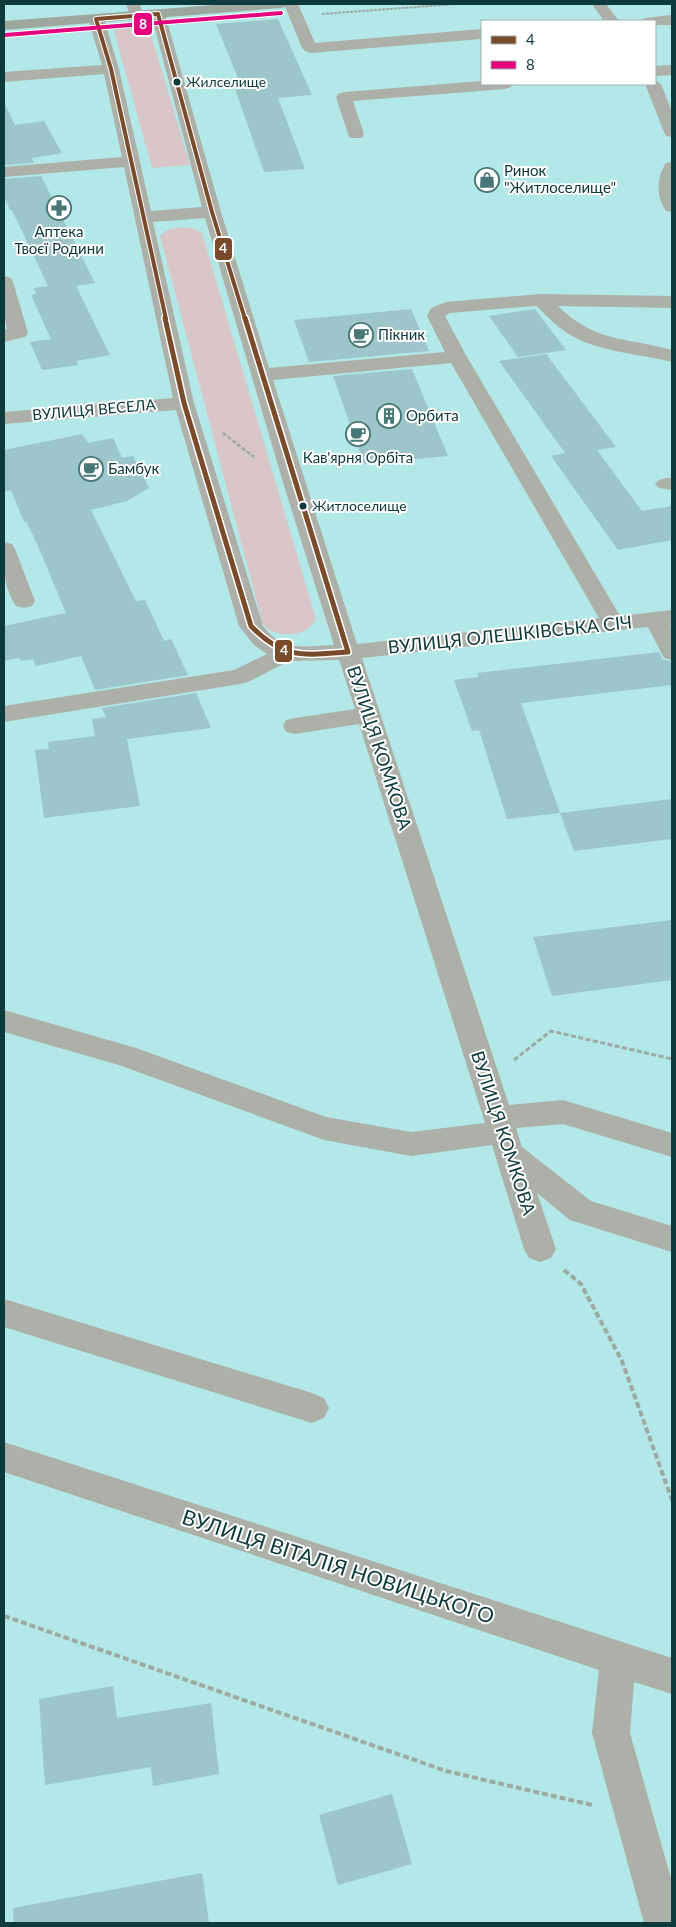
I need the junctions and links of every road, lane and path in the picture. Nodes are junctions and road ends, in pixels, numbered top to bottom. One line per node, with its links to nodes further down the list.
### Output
1 (280, 4): 5 (main road)
2 (291, 4): 11 (street)
3 (599, 4): 7 (street)
4 (135, 10): 5 (main road); 6 (main road)
5 (158, 14): 24 (street, ВУЛИЦЯ КОМКОВА)
6 (96, 19): 10 (main road); 12 (street)
7 (610, 20)
8 (672, 20): 9 (street)
9 (656, 21)
10 (4, 26)
11 (481, 34)
12 (111, 69): 15 (street); 20 (street)
13 (672, 70): 14 (street)
14 (656, 71)
15 (4, 77)
16 (493, 85): 19 (street)
17 (653, 85): 18 (street)
18 (672, 132)
19 (356, 134)
20 (131, 161): 22 (street); 25 (street)
21 (672, 167): 23 (street)
22 (4, 172)
23 (672, 206)
24 (212, 212): 25 (street); 32 (street, ВУЛИЦЯ КОМКОВА)
25 (143, 217): 33 (street)
26 (4, 282): 29 (street)
27 (542, 300): 28 (street); 30 (street); 31 (street)
28 (672, 302)
29 (4, 336)
30 (672, 356)
31 (457, 357): 32 (street); 39 (street)
32 (262, 375): 35 (street, ВУЛИЦЯ КОМКОВА)
33 (184, 403): 34 (street, ВУЛИЦЯ ВЕСЕЛА); 35 (path); 42 (street)
34 (4, 418)
35 (296, 489): 40 (street, ВУЛИЦЯ КОМКОВА)
36 (4, 549): 37 (street)
37 (24, 602)
38 (664, 618): 39 (street, ВУЛИЦЯ ОЛЕШКІВСЬКА СІЧ); 41 (street)
39 (614, 624): 40 (street, ВУЛИЦЯ ОЛЕШКІВСЬКА СІЧ)
40 (348, 652): 42 (street, ВУЛИЦЯ ОЛЕШКІВСЬКА СІЧ); 44 (street, ВУЛИЦЯ КОМКОВА)
41 (672, 653)
42 (285, 654): 43 (street)
43 (4, 714)
44 (368, 715): 45 (street); 48 (street, ВУЛИЦЯ КОМКОВА)
45 (296, 726)
46 (4, 1021): 49 (street)
47 (672, 1059): 48 (path)
48 (486, 1081): 49 (street, ВУЛИЦЯ КОМКОВА)
49 (503, 1134): 50 (street); 51 (street); 52 (street, ВУЛИЦЯ КОМКОВА)
50 (672, 1145)
51 (672, 1239)
52 (540, 1249): 56 (path)
53 (4, 1314): 54 (street)
54 (312, 1408)
55 (4, 1458): 58 (street, ВУЛИЦЯ ВІТАЛІЯ НОВИЦЬКОГО)
56 (672, 1500)
57 (4, 1616): 60 (path)
58 (618, 1658): 59 (street, ВУЛИЦЯ ВІТАЛІЯ НОВИЦЬКОГО); 60 (street)
59 (672, 1676)
60 (634, 1815): 61 (street)
61 (664, 1923)

